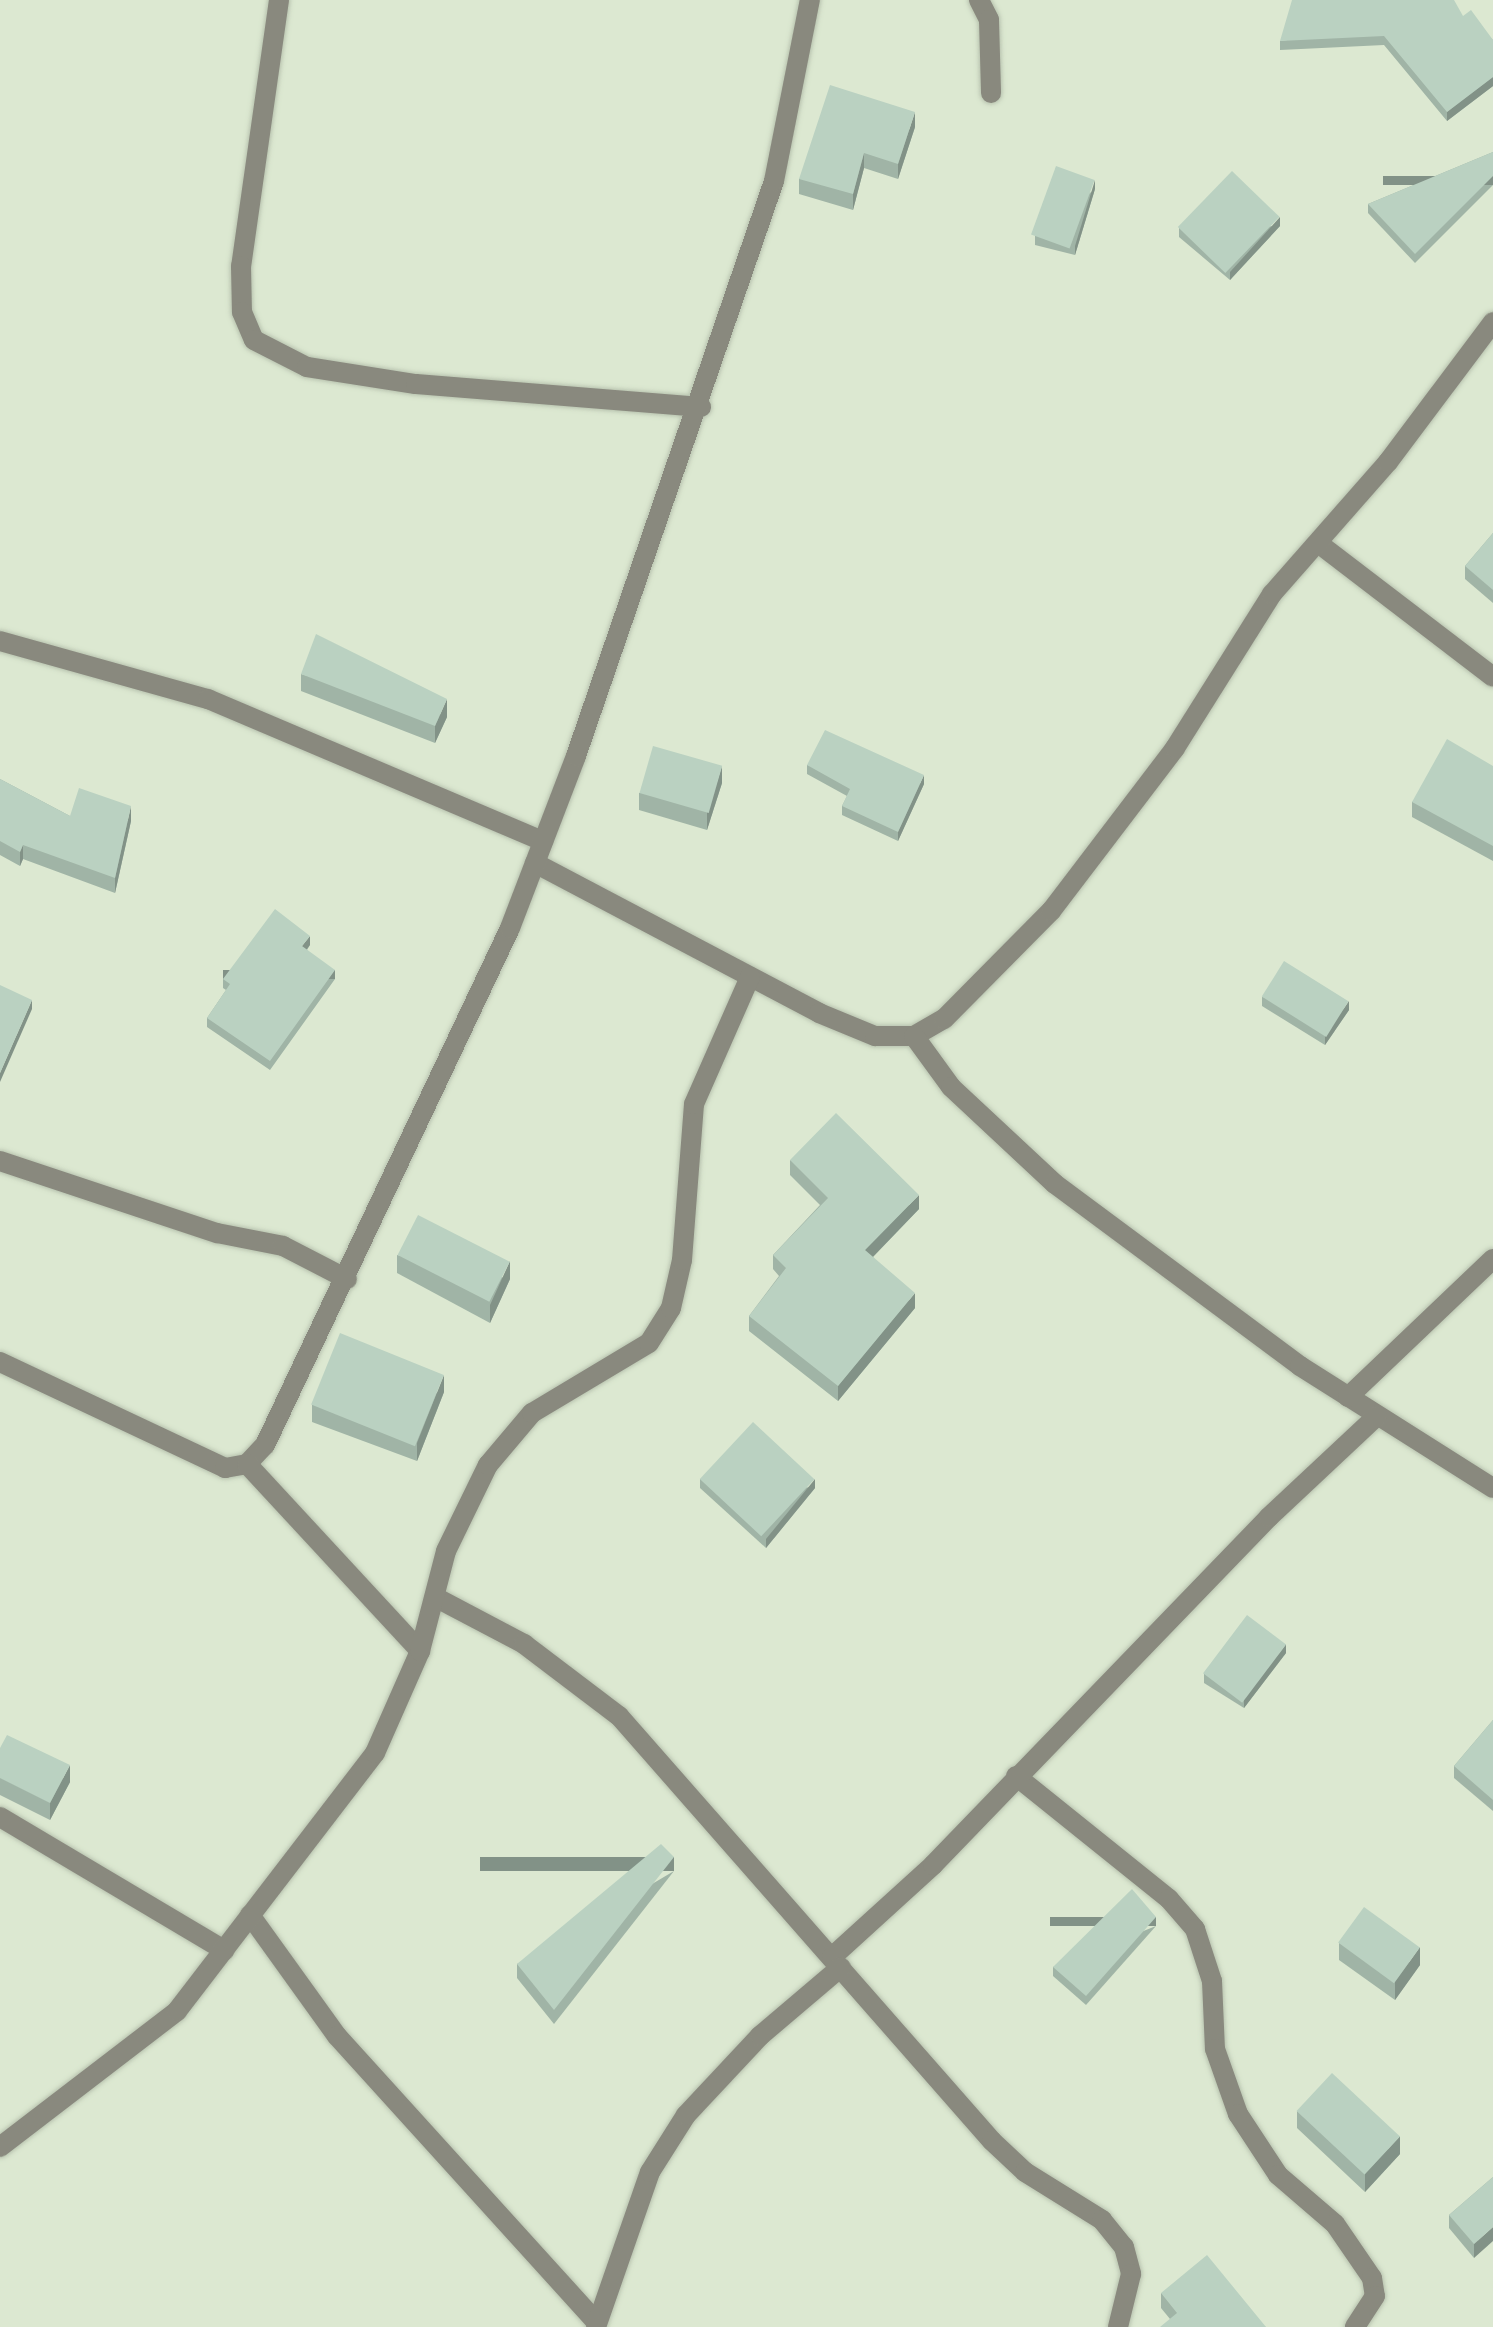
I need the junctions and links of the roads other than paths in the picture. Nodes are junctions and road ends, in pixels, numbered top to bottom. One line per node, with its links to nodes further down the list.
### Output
1 (279, 0): 6 (street)
2 (810, 0): 6 (street)
3 (979, 0): 4 (street)
4 (991, 93)
5 (1493, 322): 7 (street)
6 (701, 407): 10 (street)
7 (1318, 543): 9 (street); 13 (street)
8 (0, 641): 10 (street)
9 (1493, 677)
10 (543, 841): 11 (street)
11 (535, 863): 12 (street); 16 (street)
12 (750, 977): 13 (street); 22 (street)
13 (914, 1036): 18 (street)
14 (0, 1161): 16 (street)
15 (1493, 1259): 18 (street)
16 (347, 1279): 20 (street)
17 (0, 1362): 20 (street)
18 (1348, 1397): 19 (street)
19 (1377, 1416): 21 (street); 24 (street)
20 (247, 1464): 23 (street)
21 (1493, 1488)
22 (435, 1597): 23 (street); 28 (street)
23 (420, 1651): 26 (street)
24 (1016, 1776): 28 (street); 32 (street)
25 (0, 1817): 27 (street)
26 (250, 1915): 27 (street); 30 (street)
27 (224, 1950): 29 (street)
28 (836, 1962): 30 (street); 31 (street)
29 (0, 2147)
30 (596, 2325)
31 (1118, 2327)
32 (1355, 2327)

